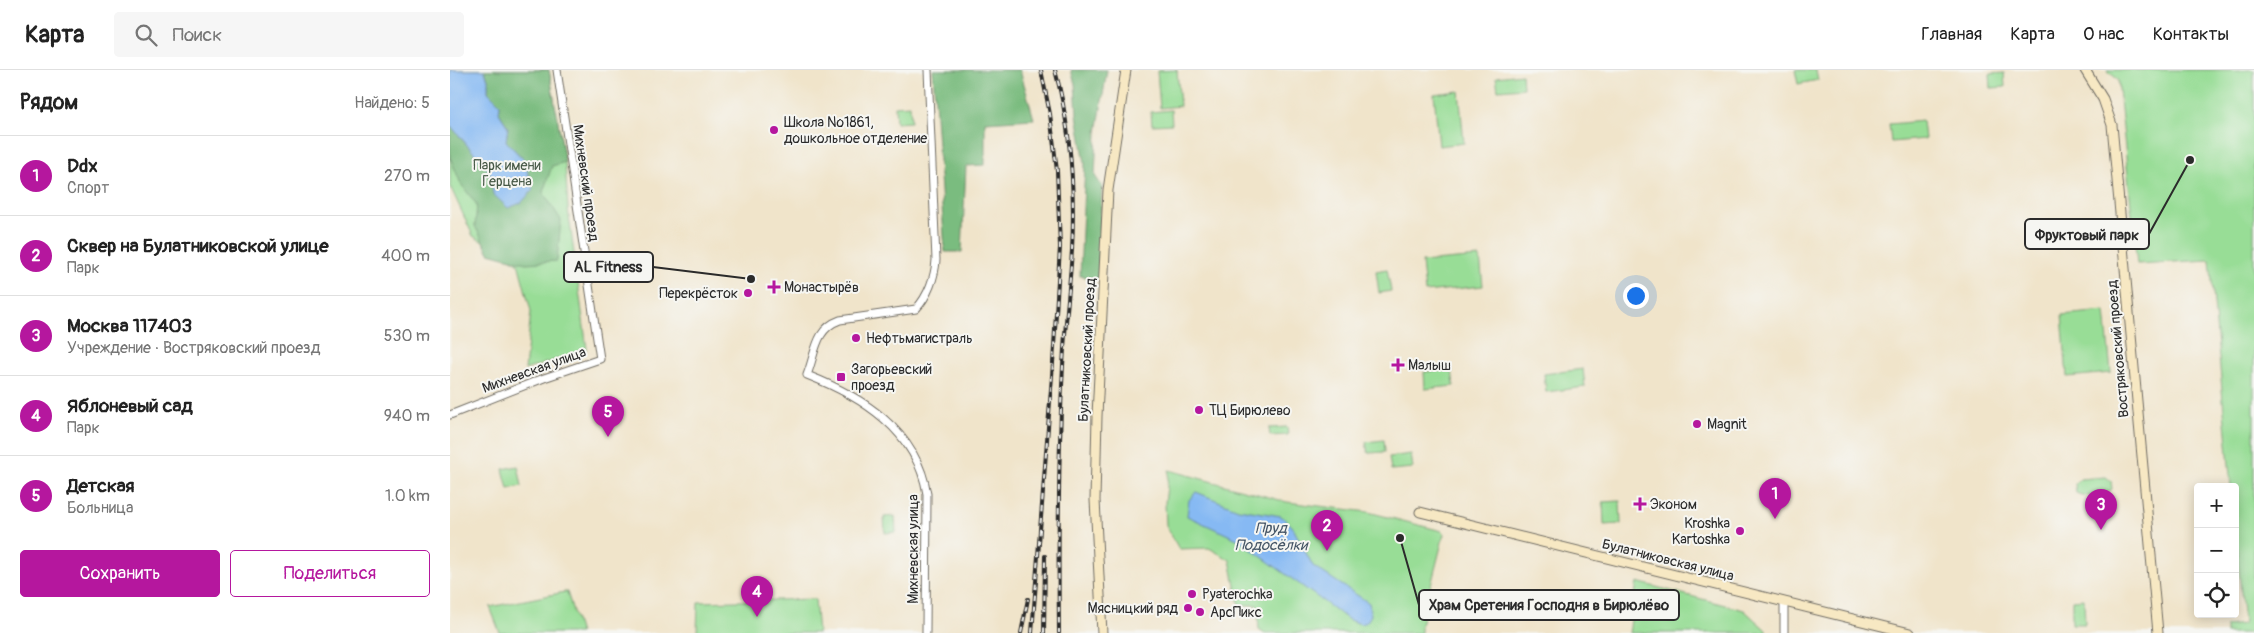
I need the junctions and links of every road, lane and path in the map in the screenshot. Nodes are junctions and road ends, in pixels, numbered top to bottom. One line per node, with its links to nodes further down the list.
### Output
1 (557, 70): 5 (street, Михневский проезд)
2 (928, 70): 9 (street, Михневская улица)
3 (1126, 70): 10 (street, Булатниковский проезд)
4 (2085, 70): 13 (street, Востряковский проезд)
5 (600, 359): 6 (street, Михневская улица)
6 (450, 416)
7 (1420, 512): 8 (street, Булатниковская улица)
8 (1784, 602): 11 (street); 12 (street, Булатниковская улица)
9 (926, 633)
10 (1102, 633)
11 (1784, 633)
12 (1910, 633)
13 (2158, 633)

